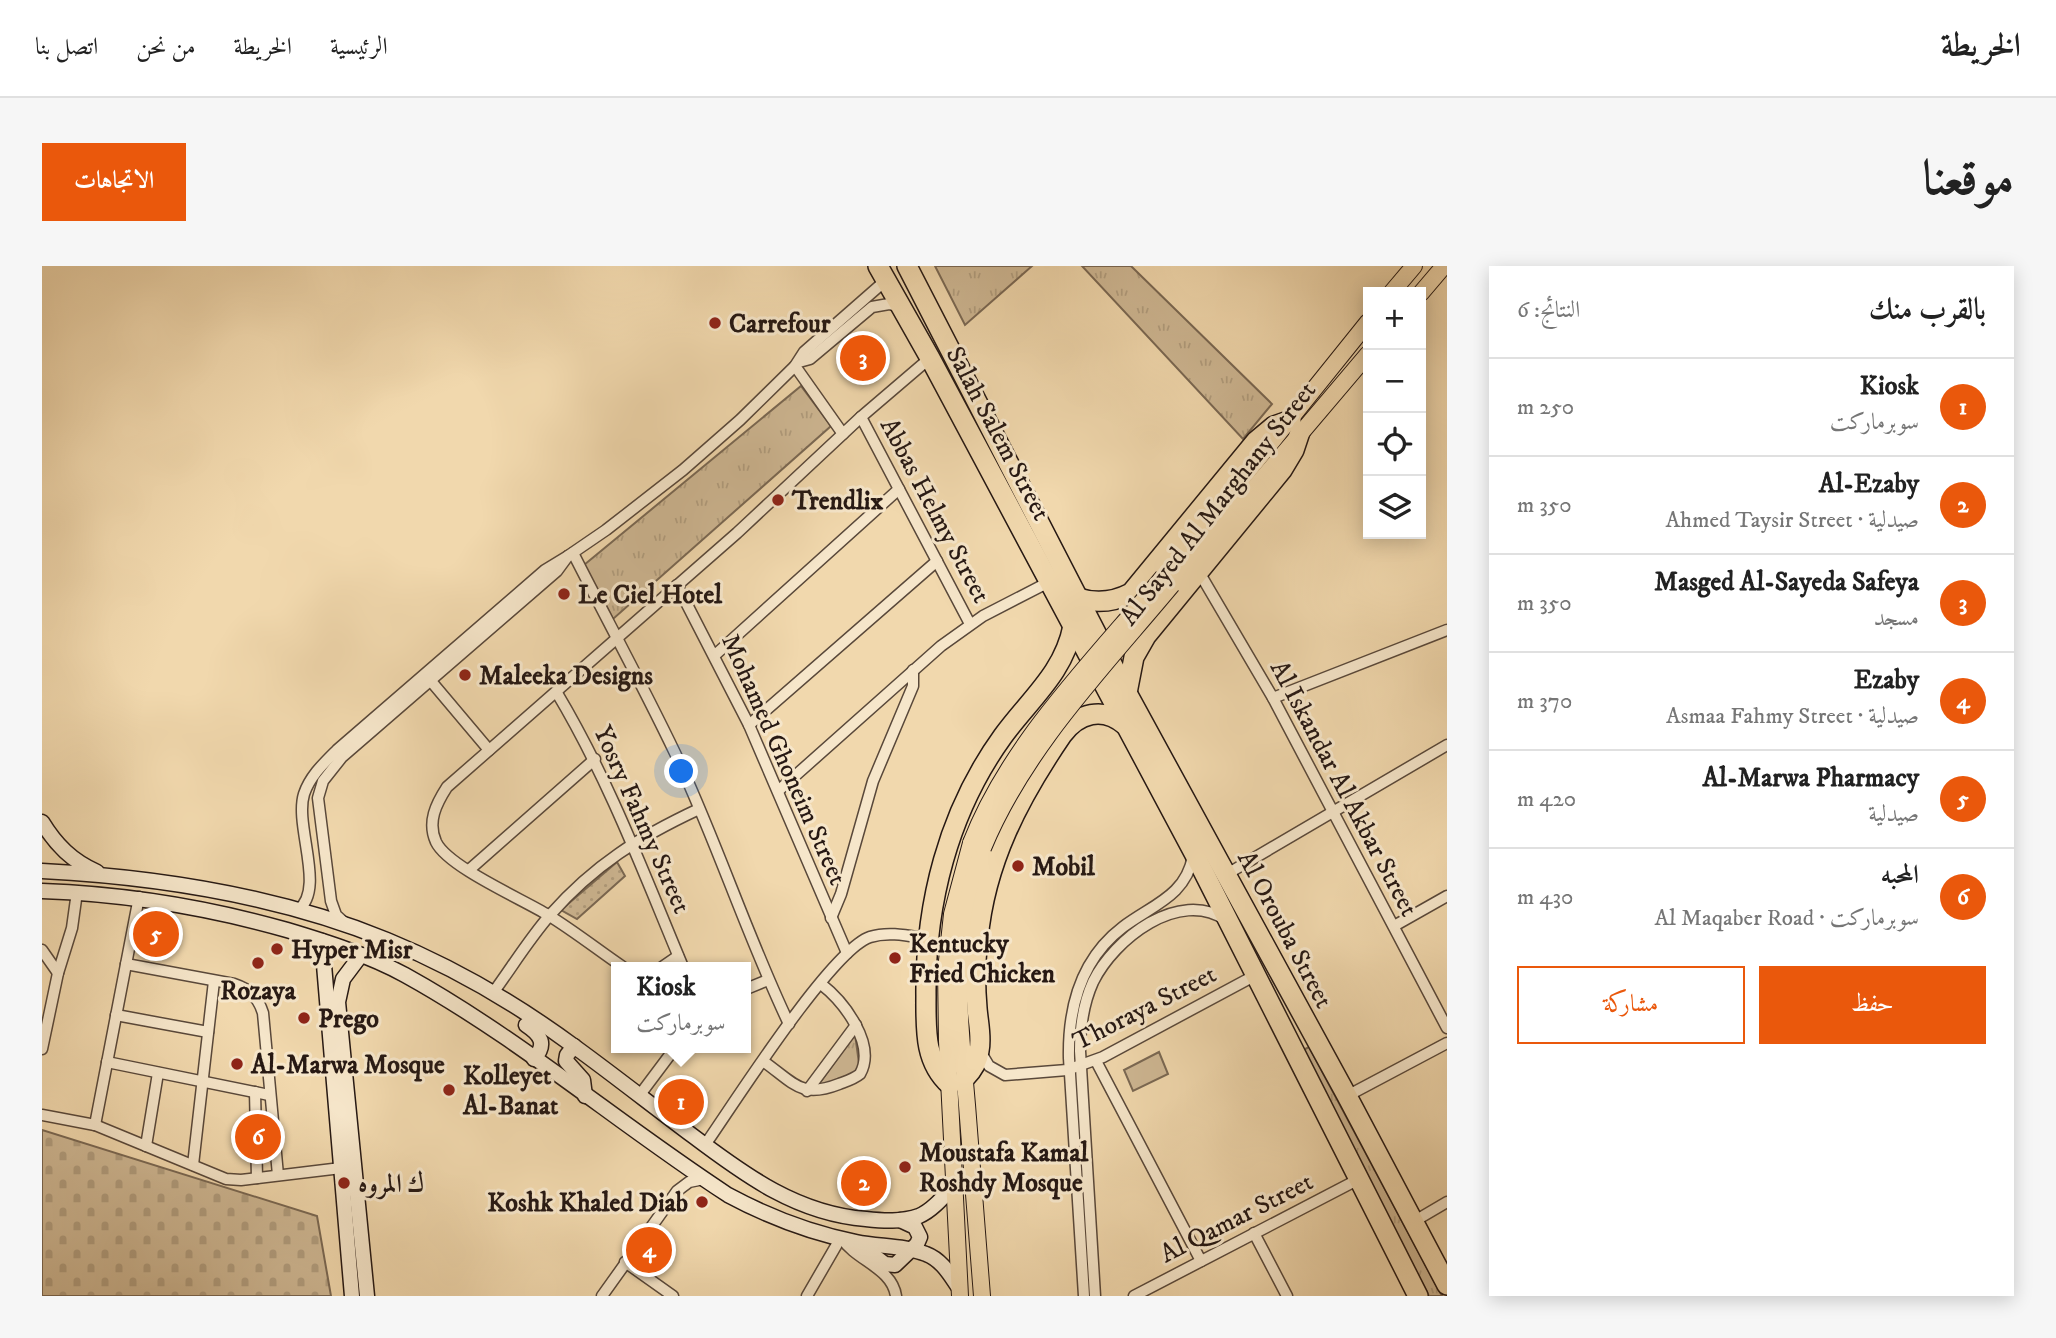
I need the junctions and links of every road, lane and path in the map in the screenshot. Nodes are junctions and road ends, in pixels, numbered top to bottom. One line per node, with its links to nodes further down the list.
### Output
1 (907, 266): 22 (highway, Salah Salem Street)
2 (1414, 266): 5 (main road)
3 (1444, 266): 6 (main road)
4 (881, 273): 7 (highway, Salah Salem Street); 11 (street)
5 (1396, 287)
6 (1426, 287)
7 (900, 306): 9 (highway, Salah Salem Street); 11 (street)
8 (1363, 329): 13 (main road, Al Sayed Al Marghany Street)
9 (930, 358): 12 (street); 19 (highway, Salah Salem Street)
10 (1363, 359): 13 (main road, Al Sayed Al Marghany Street)
11 (797, 364): 14 (street); 16 (street)
12 (861, 417): 14 (street); 15 (street, Abbas Helmy Street)
13 (1302, 419): 18 (highway, Al Sayed Al Marghany Street); 21 (highway, Al Sayed Al Marghany Street); 100 (main road, bridge)
14 (843, 434): 20 (street)
15 (898, 489): 17 (street, Abbas Helmy Street); 28 (street)
16 (570, 555): 27 (street); 30 (street); 52 (street)
17 (937, 561): 24 (street, Abbas Helmy Street); 36 (street)
18 (1199, 572): 23 (highway, Al Sayed Al Marghany Street); 34 (street, Al Iskandar Al Akbar Street)
19 (1049, 582): 24 (street); 25 (highway, Salah Salem Street)
20 (677, 585): 27 (street); 28 (street, Mohamed Ghoneim Street)
21 (1137, 586): 22 (highway, Al Sayed Al Marghany Street); 23 (highway)
22 (1078, 598): 32 (highway, Al Orouba Street)
23 (1164, 615): 32 (highway, Al Sayed Al Marghany Street)
24 (970, 624): 29 (street)
25 (1073, 626): 31 (highway); 37 (highway, Al Orouba Street)
26 (1447, 631): 34 (street)
27 (617, 639): 33 (street); 42 (street)
28 (715, 655): 36 (street, Mohamed Ghoneim Street)
29 (913, 670): 41 (street); 59 (street)
30 (430, 680): 39 (street); 51 (street)
31 (1042, 690): 35 (highway); 63 (highway)
32 (1127, 692): 49 (highway, Al Orouba Street)
33 (557, 693): 39 (street); 40 (street, Yosry Fahmy Street)
34 (1273, 698): 43 (street, Al Iskandar Al Akbar Street)
35 (1072, 723): 37 (highway); 91 (highway)
36 (749, 725): 41 (street, Mohamed Ghoneim Street)
37 (1125, 725): 46 (highway, Al Orouba Street)
38 (1447, 745): 43 (street)
39 (489, 750): 47 (street)
40 (594, 759): 45 (street, Yosry Fahmy Street); 47 (street)
41 (778, 791): 59 (street, Mohamed Ghoneim Street)
42 (699, 809): 45 (street); 77 (street)
43 (1333, 811): 49 (street); 62 (street, Al Iskandar Al Akbar Street)
44 (42, 822): 50 (main road)
45 (632, 843): 58 (street); 68 (street, Yosry Fahmy Street)
46 (1194, 853): 60 (highway, Al Orouba Street); 97 (street)
47 (469, 870): 58 (street)
48 (42, 871): 50 (main road)
49 (1227, 874): 106 (highway, Al Orouba Street)
50 (108, 876): 57 (main road)
51 (329, 886): 52 (street); 61 (street)
52 (310, 889): 57 (street)
53 (42, 891): 54 (main road)
54 (77, 892): 56 (main road); 75 (street)
55 (1447, 896): 62 (street)
56 (139, 897): 64 (main road); 72 (street)
57 (298, 910): 61 (main road)
58 (550, 916): 69 (street); 81 (street)
59 (831, 918): 66 (street, Mohamed Ghoneim Street)
60 (1229, 922): 76 (highway, Al Orouba Street); 97 (street)
61 (348, 926): 81 (main road)
62 (1394, 926): 86 (street, Al Iskandar Al Akbar Street)
63 (928, 939): 66 (street); 100 (highway)
64 (322, 941): 67 (main road); 73 (main road)
65 (42, 950): 75 (street)
66 (846, 953): 79 (street)
67 (361, 954): 74 (main road); 93 (main road)
68 (678, 956): 70 (street); 71 (street, Yosry Fahmy Street)
69 (616, 962)
70 (669, 962)
71 (681, 962)
72 (126, 964): 78 (street); 83 (street)
73 (324, 971): 74 (main road); 113 (main road)
74 (347, 971): 129 (main road)
75 (58, 973): 90 (street)
76 (1254, 976): 95 (street, Thoraya Street); 117 (highway, Al Orouba Street)
77 (768, 980): 80 (street); 84 (street)
78 (214, 981): 87 (street); 103 (street)
79 (821, 984): 84 (street); 85 (street)
80 (751, 987)
81 (493, 993): 82 (main road)
82 (509, 1004): 89 (main road); 93 (main road)
83 (116, 1015): 87 (street); 96 (street)
84 (789, 1024): 94 (street)
85 (856, 1024): 101 (street); 101 (street)
86 (1447, 1028)
87 (208, 1032): 99 (street)
88 (1447, 1043): 106 (street)
89 (574, 1046): 104 (main road); 105 (main road)
90 (42, 1049)
91 (980, 1050): 97 (street, Thoraya Street); 100 (highway)
92 (671, 1053): 105 (street)
93 (534, 1059): 104 (main road)
94 (763, 1061): 101 (street); 109 (street)
95 (1096, 1061): 97 (street, Thoraya Street); 126 (street)
96 (107, 1062): 98 (street); 108 (street)
97 (1076, 1068): 137 (street); 138 (street)
98 (158, 1073): 99 (street); 110 (street)
99 (202, 1082): 102 (street); 112 (street)
100 (958, 1082): 118 (main road); 136 (main road)
101 (807, 1091)
102 (255, 1092): 103 (street); 115 (street)
103 (270, 1095): 114 (street)
104 (585, 1096): 111 (main road)
105 (639, 1096): 109 (main road)
106 (1347, 1096): 122 (highway, Al Orouba Street)
107 (42, 1115): 108 (street)
108 (95, 1125): 110 (street)
109 (705, 1145): 121 (main road)
110 (146, 1146): 112 (street)
111 (678, 1161): 116 (main road); 119 (street)
112 (192, 1166): 115 (street)
113 (341, 1168): 114 (street); 129 (main road)
114 (278, 1175): 115 (street)
115 (257, 1178)
116 (704, 1179): 119 (street); 124 (main road)
117 (1359, 1180): 123 (street, Al Qamar Street); 131 (highway, Al Orouba Street)
118 (954, 1185): 121 (main road); 130 (main road)
119 (677, 1191): 127 (street)
120 (1447, 1202): 122 (street)
121 (900, 1220): 125 (main road)
122 (1413, 1222): 128 (highway, Al Orouba Street)
123 (1254, 1233): 126 (street, Al Qamar Street); 140 (street)
124 (846, 1240): 125 (main road); 134 (street); 135 (street)
125 (911, 1250): 130 (main road)
126 (1201, 1261): 139 (street, Al Qamar Street)
127 (625, 1262): 132 (street); 133 (street)
128 (1447, 1285)
129 (359, 1292)
130 (959, 1292)
131 (1411, 1294)
132 (602, 1296)
133 (673, 1296)
134 (807, 1296)
135 (896, 1296)
136 (982, 1296)
137 (1084, 1296)
138 (1096, 1296)
139 (1134, 1296)
140 (1287, 1296)

